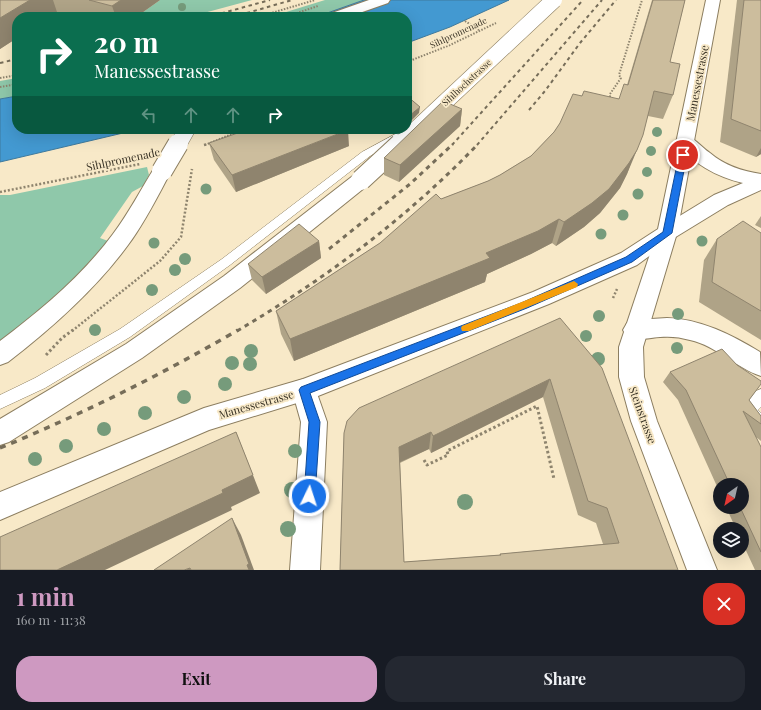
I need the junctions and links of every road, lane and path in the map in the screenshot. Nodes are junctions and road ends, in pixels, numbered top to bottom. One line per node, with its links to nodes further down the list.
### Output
1 (315, 0): 7 (path)
2 (383, 0): 9 (main road)
3 (554, 0): 21 (main road, Sihlhochstrasse, bridge)
4 (642, 0): 19 (path)
5 (713, 0): 26 (main road, Manessestrasse)
6 (322, 5): 8 (path)
7 (275, 12)
8 (300, 12)
9 (348, 12)
10 (465, 21): 12 (path)
11 (500, 21): 12 (path, Sihlpromenade)
12 (480, 30): 13 (path, Sihlpromenade)
13 (412, 60)
14 (12, 76): 15 (path)
15 (0, 78)
16 (12, 85): 17 (path)
17 (0, 87)
18 (452, 102): 20 (lane)
19 (609, 104)
20 (412, 126)
21 (412, 132)
22 (183, 134): 29 (main road, bridge)
23 (230, 134): 27 (path)
24 (399, 134): 37 (lane)
25 (410, 134): 42 (main road, Sihlhochstrasse, bridge)
26 (685, 142): 30 (main road); 33 (main road, Manessestrasse)
27 (199, 148)
28 (192, 166): 37 (path)
29 (154, 167): 32 (path, Sihlpromenade); 35 (main road)
30 (761, 180)
31 (761, 183): 33 (main road)
32 (0, 192)
33 (667, 233): 34 (main road, Steinstrasse); 38 (main road, Manessestrasse)
34 (635, 330): 36 (main road); 47 (main road, Steinstrasse)
35 (0, 355)
36 (761, 366)
37 (40, 382): 40 (lane)
38 (304, 390): 45 (main road, Manessestrasse); 46 (main road)
39 (761, 396): 41 (lane)
40 (0, 402)
41 (761, 424)
42 (0, 433)
43 (424, 460): 44 (path)
44 (554, 479)
45 (0, 506)
46 (305, 570)
47 (702, 570)

